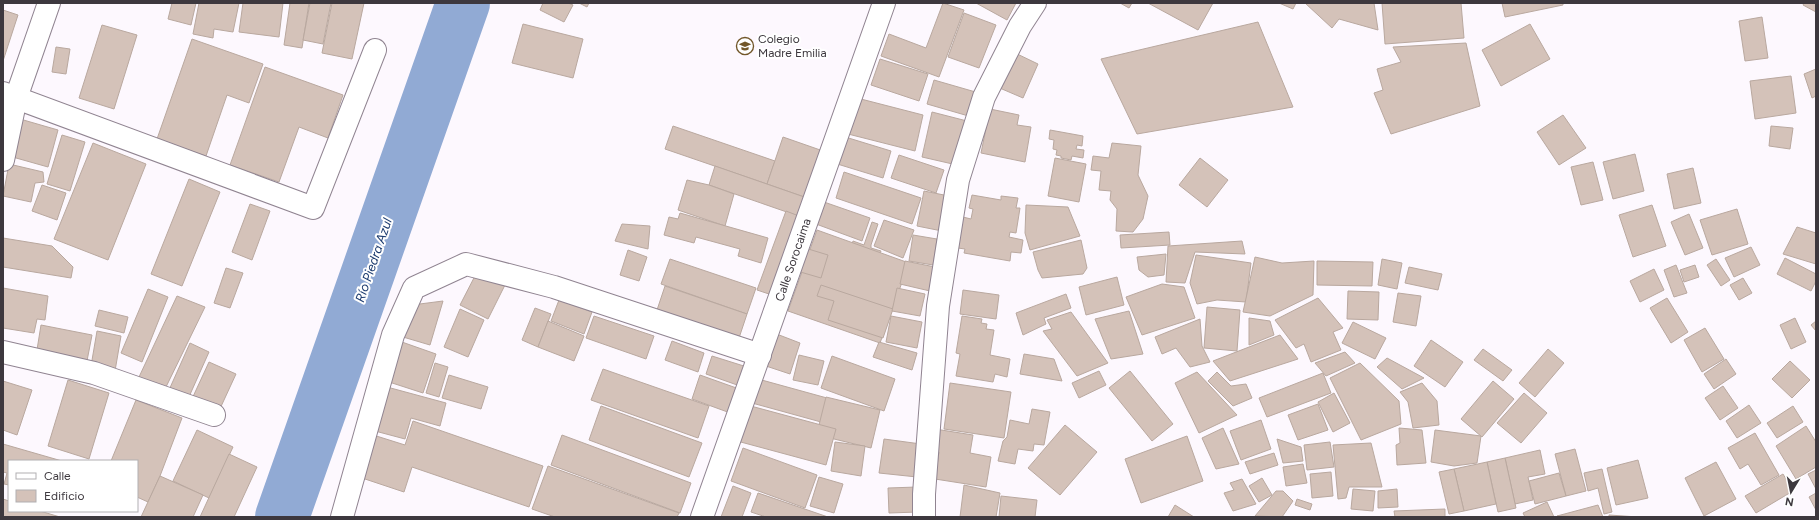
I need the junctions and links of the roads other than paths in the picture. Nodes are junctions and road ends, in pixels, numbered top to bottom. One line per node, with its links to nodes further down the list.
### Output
1 (49, 3): 5 (street)
2 (884, 3): 8 (street, Calle Sorocaima)
3 (1034, 3): 12 (street)
4 (375, 50): 5 (street)
5 (10, 95): 6 (street)
6 (3, 160)
7 (3, 352): 9 (street)
8 (760, 355): 10 (street); 11 (street, Calle Sorocaima)
9 (214, 415)
10 (342, 517)
11 (702, 517)
12 (924, 517)

